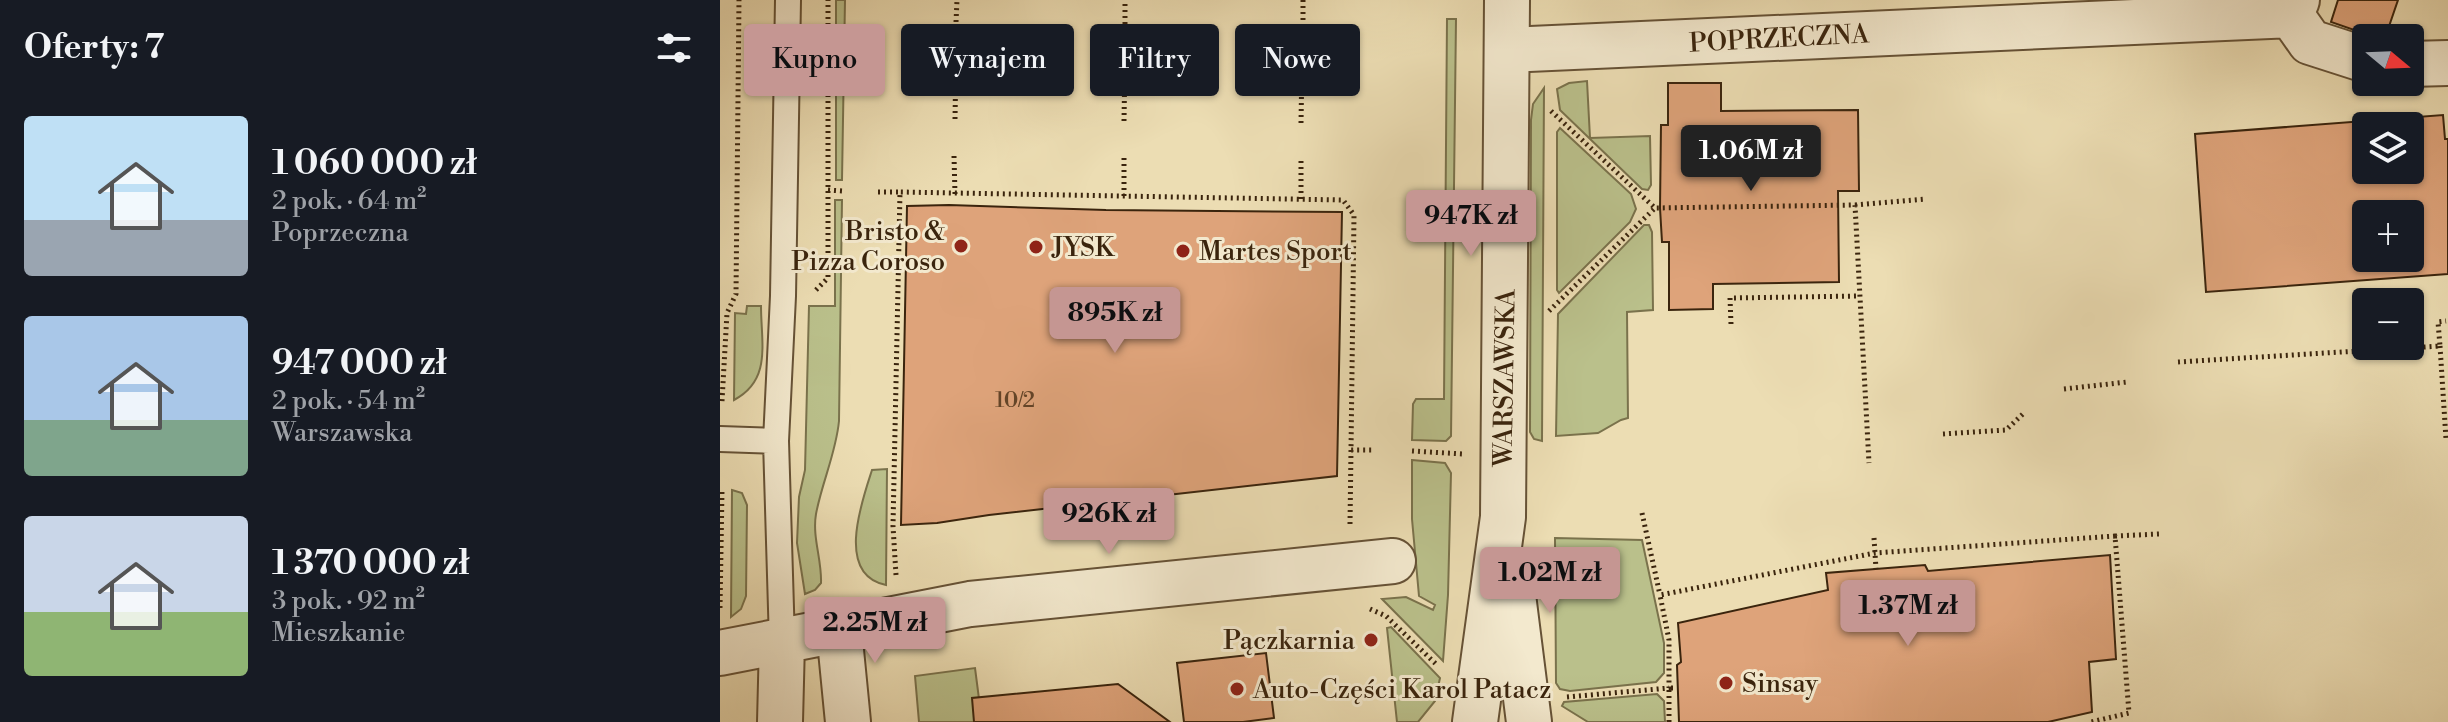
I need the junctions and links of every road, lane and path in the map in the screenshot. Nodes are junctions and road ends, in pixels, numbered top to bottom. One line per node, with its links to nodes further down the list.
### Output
1 (739, 0): 16 (path)
2 (788, 0): 52 (lane)
3 (828, 0): 28 (path)
4 (957, 0): 9 (path)
5 (1125, 0): 10 (path)
6 (1303, 0): 11 (path)
7 (1507, 0): 12 (street, WARSZAWSKA)
8 (2294, 7): 12 (street, POPRZECZNA); 13 (street, POPRZECZNA)
9 (956, 22)
10 (1125, 24)
11 (1303, 24)
12 (1507, 50): 60 (street, WARSZAWSKA)
13 (2352, 56)
14 (2448, 63): 15 (street)
15 (2424, 64)
16 (738, 86): 17 (path); 47 (path)
17 (744, 86)
18 (955, 96): 22 (path)
19 (1124, 96): 23 (path)
20 (1301, 96): 24 (path)
21 (1551, 111): 37 (path)
22 (955, 119)
23 (1124, 121)
24 (1301, 123)
25 (954, 156): 32 (path)
26 (1124, 158): 33 (path)
27 (1301, 161): 34 (path)
28 (828, 190): 29 (path); 38 (path)
29 (842, 191)
30 (878, 192): 31 (path)
31 (900, 192): 32 (path); 68 (path)
32 (955, 194): 33 (path)
33 (1124, 197): 34 (path)
34 (1301, 199): 53 (path)
35 (1926, 199): 36 (path)
36 (1855, 205): 37 (path); 39 (path)
37 (1655, 208): 40 (path)
38 (811, 296)
39 (1860, 296): 42 (path); 57 (path)
40 (1549, 311)
41 (2446, 321): 43 (path)
42 (1731, 324)
43 (2440, 346): 44 (path); 51 (path)
44 (2178, 362)
45 (2127, 382): 46 (path)
46 (2064, 389)
47 (722, 401)
48 (2025, 412): 49 (path)
49 (1943, 434)
50 (720, 439): 52 (lane)
51 (2448, 439)
52 (776, 441): 73 (lane)
53 (1351, 450): 54 (path); 61 (path)
54 (1375, 450)
55 (1412, 451): 56 (path)
56 (1465, 454)
57 (1869, 463)
58 (722, 490): 71 (path)
59 (1642, 513): 69 (path)
60 (1503, 517): 81 (street, WARSZAWSKA); 82 (street, WARSZAWSKA)
61 (1350, 524)
62 (2159, 534): 63 (path)
63 (2115, 536): 65 (path); 84 (path)
64 (1874, 538): 65 (path)
65 (1875, 553): 67 (path); 69 (path)
66 (1393, 561): 72 (street)
67 (1876, 569)
68 (897, 583)
69 (1660, 595): 76 (path)
70 (1369, 608): 75 (path)
71 (720, 609)
72 (839, 630): 73 (street); 79 (street)
73 (782, 642): 74 (street); 80 (street)
74 (720, 653)
75 (1447, 675)
76 (1669, 688): 77 (path); 78 (path); 83 (path)
77 (1677, 688)
78 (1565, 697)
79 (846, 713)
80 (780, 722)
81 (1475, 722)
82 (1529, 722)
83 (1669, 722)
84 (2091, 722)

